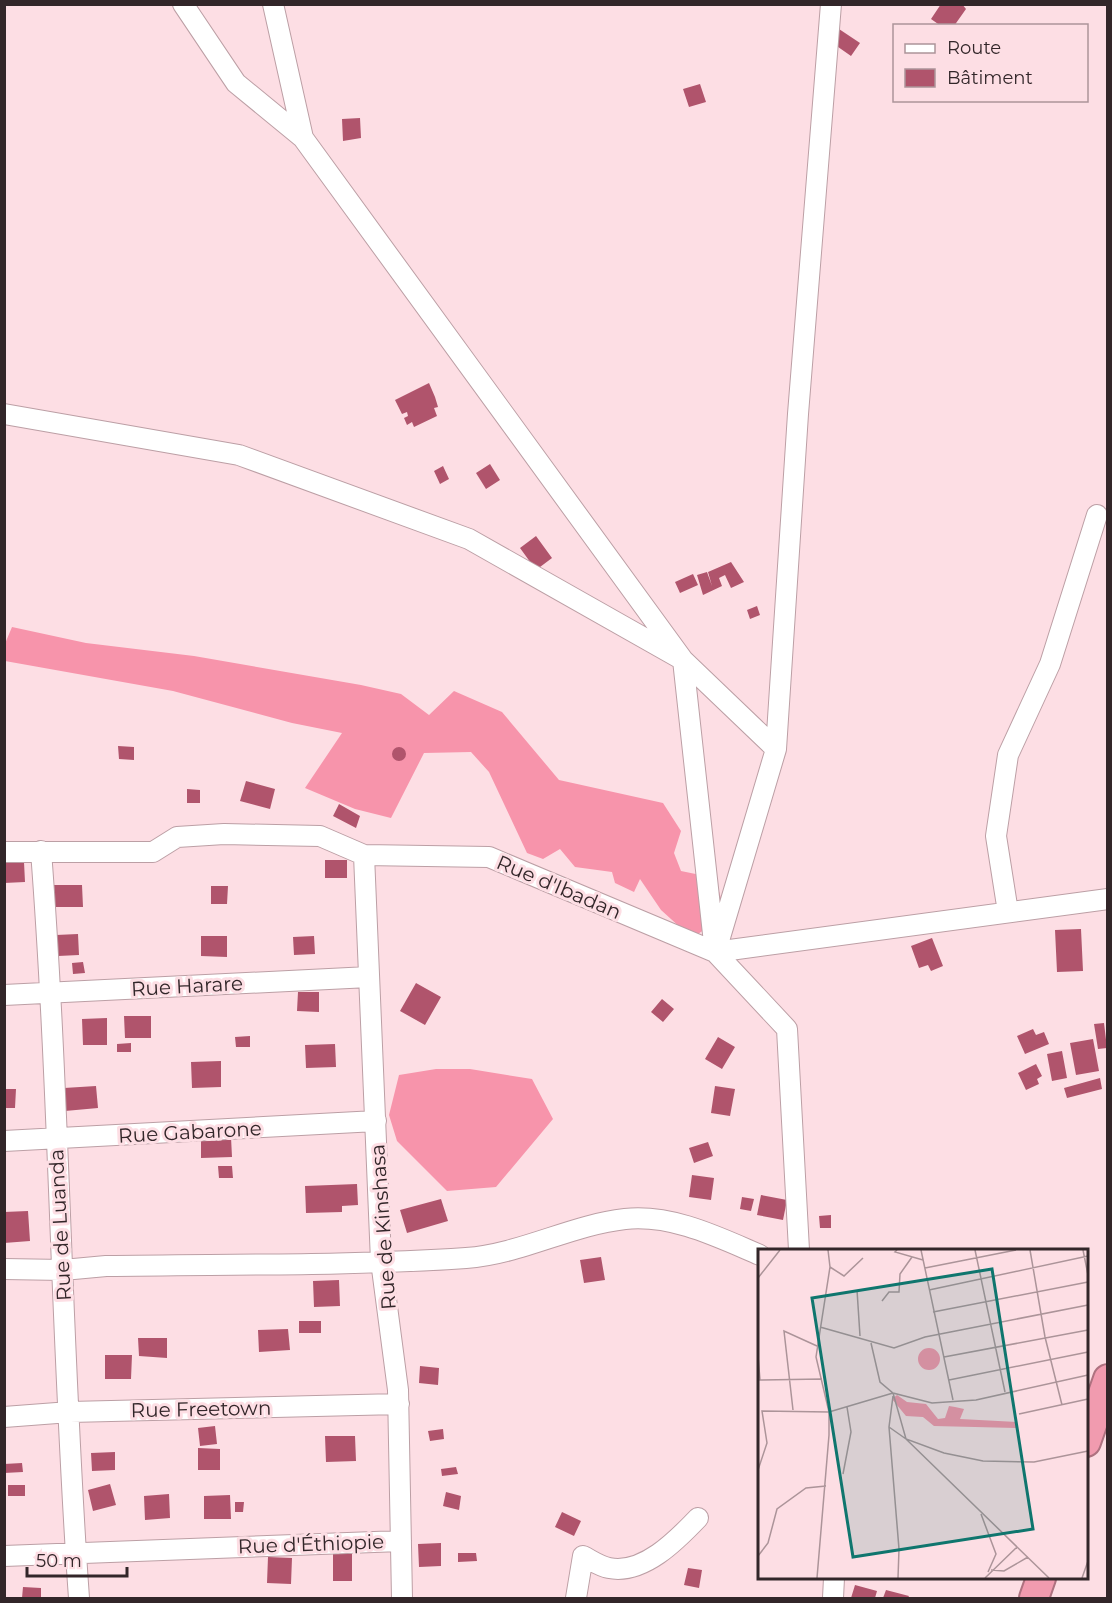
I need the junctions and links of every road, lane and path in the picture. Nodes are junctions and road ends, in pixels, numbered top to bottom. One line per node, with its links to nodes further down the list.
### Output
1 (183, 4): 4 (street)
2 (273, 4): 4 (street)
3 (831, 4): 8 (street)
4 (303, 138): 7 (street)
5 (4, 414): 7 (street)
6 (1097, 515): 13 (street)
7 (683, 660): 8 (street); 14 (street)
8 (776, 749): 14 (street)
9 (41, 851): 10 (street, Rue d'Ibadan); 11 (street, Rue d'Ibadan); 16 (street, Rue de Luanda)
10 (4, 852)
11 (364, 855): 14 (street, Rue d'Ibadan); 15 (street, Rue de Kinshasa)
12 (1107, 898): 13 (street)
13 (1008, 912): 14 (street)
14 (715, 952): 21 (street, Rue d'Ibadan)
15 (369, 977): 16 (street, Rue Harare); 18 (street, Rue de Kinshasa)
16 (51, 993): 17 (street, Rue Harare); 19 (street, Rue de Luanda)
17 (4, 995)
18 (376, 1121): 19 (street, Rue Gabarone); 23 (street, Rue de Kinshasa)
19 (56, 1140): 20 (street, Rue Gabarone); 25 (street, Rue de Luanda)
20 (4, 1141)
21 (800, 1249)
22 (758, 1255): 23 (street)
23 (381, 1261): 25 (street); 27 (street, Rue de Kinshasa)
24 (4, 1269): 25 (street)
25 (63, 1270): 28 (street, Rue de Luanda)
26 (1107, 1379): 30 (highway)
27 (399, 1404): 28 (street, Rue Freetown); 32 (street, Rue de Kinshasa)
28 (70, 1412): 29 (street, Rue Freetown); 33 (street, Rue de Luanda)
29 (4, 1417)
30 (1089, 1426)
31 (698, 1518): 39 (street)
32 (401, 1541): 33 (street, Rue d'Éthiopie); 38 (street, Rue de Kinshasa)
33 (76, 1552): 34 (street, Rue d'Éthiopie); 37 (street, Rue de Luanda)
34 (4, 1556)
35 (834, 1579): 40 (street)
36 (1041, 1579): 41 (highway)
37 (79, 1599)
38 (402, 1599)
39 (576, 1599)
40 (833, 1599)
41 (1034, 1599)

